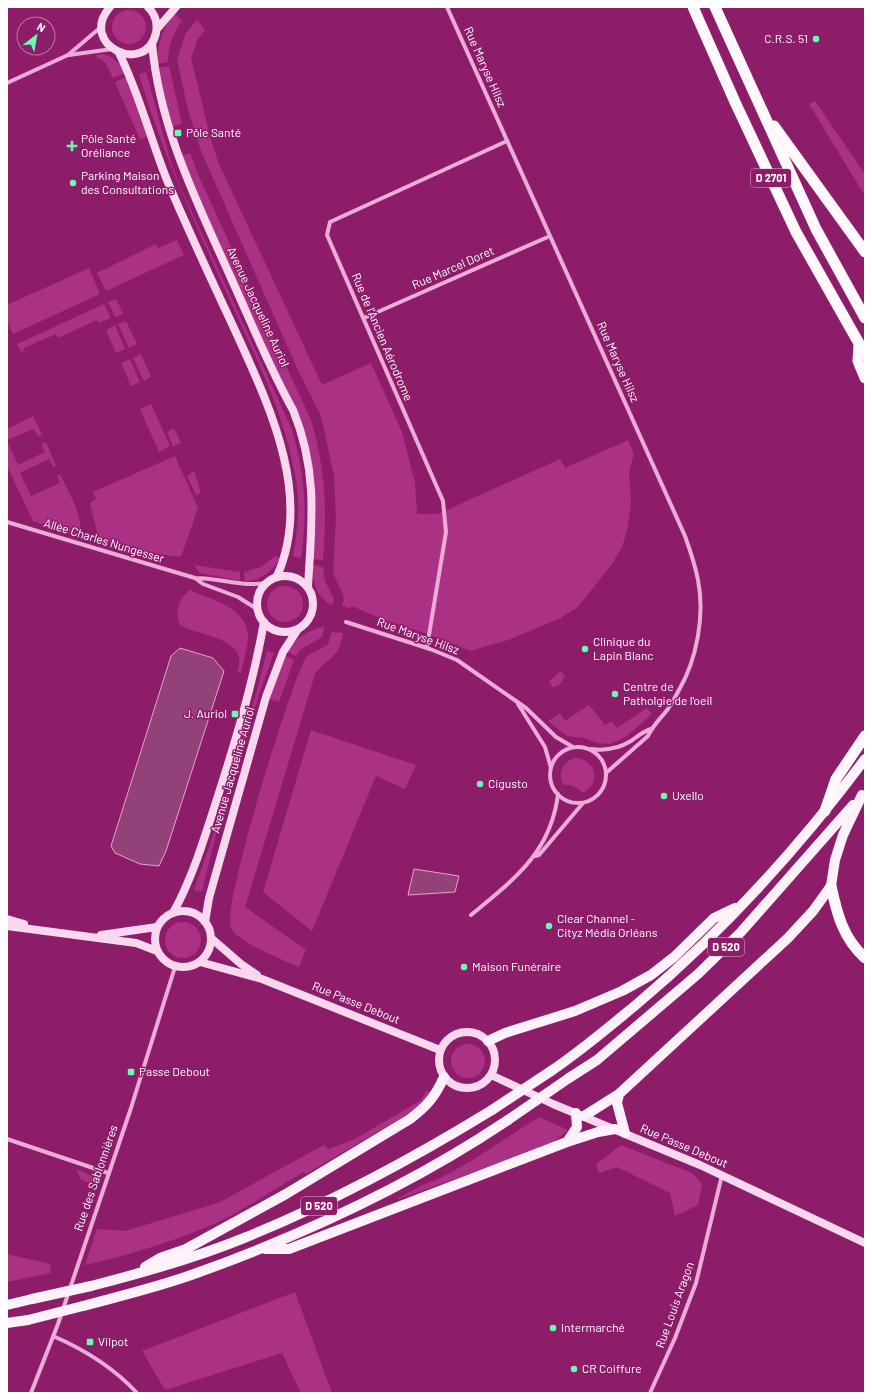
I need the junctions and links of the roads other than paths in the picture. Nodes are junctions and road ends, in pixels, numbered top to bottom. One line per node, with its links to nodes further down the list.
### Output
1 (148, 7): 8 (main road)
2 (176, 7): 8 (main road)
3 (447, 7): 14 (street, Rue Maryse Hilsz)
4 (694, 7): 19 (highway, D 2701)
5 (715, 7): 13 (highway, D 2701)
6 (107, 8): 7 (main road)
7 (101, 27): 10 (main road); 11 (street)
8 (157, 29): 9 (main road)
9 (152, 43): 10 (main road); 26 (main road, Avenue Jacqueline Auriol)
10 (115, 51): 11 (street); 23 (main road)
11 (68, 55): 12 (street)
12 (7, 83)
13 (758, 105): 16 (highway); 18 (highway, D 2701)
14 (507, 141): 15 (street, Rue Maryse Hilsz); 17 (street, Rue de l'Ancien Aérodrome)
15 (550, 236): 17 (street, Rue Marcel Doret); 33 (street, Rue Maryse Hilsz)
16 (863, 248)
17 (364, 318): 31 (street, Rue de l'Ancien Aérodrome)
18 (865, 318)
19 (859, 344): 20 (highway, D 2701); 21 (highway)
20 (865, 354)
21 (865, 378)
22 (7, 522): 24 (street, Allée Charles Nungesser)
23 (277, 576): 25 (main road); 26 (main road)
24 (195, 578): 25 (street, Allée Charles Nungesser); 27 (street, Allée Charles Nungesser)
25 (266, 583): 27 (main road)
26 (308, 586): 30 (main road)
27 (257, 608): 28 (main road)
28 (264, 622): 30 (main road); 47 (main road, Avenue Jacqueline Auriol)
29 (346, 622): 31 (street, Rue Maryse Hilsz)
30 (298, 629): 50 (main road, Avenue Jacqueline Auriol)
31 (426, 647): 32 (street, Rue Maryse Hilsz)
32 (518, 704): 35 (street, Rue Maryse Hilsz); 38 (street, Rue Maryse Hilsz)
33 (651, 729): 36 (street, Rue Maryse Hilsz); 39 (street, Rue Maryse Hilsz)
34 (865, 736): 43 (highway)
35 (573, 747): 36 (street); 38 (street)
36 (589, 749): 39 (street)
37 (865, 759): 43 (main road, D 520)
38 (551, 769): 41 (street)
39 (606, 773): 42 (street)
40 (864, 793): 45 (main road); 74 (main road, D 520, bridge)
41 (558, 794): 42 (street); 44 (street)
42 (583, 803): 44 (street)
43 (825, 811): 46 (main road, D 520)
44 (535, 856): 48 (street)
45 (831, 886): 57 (highway); 65 (main road)
46 (741, 906): 61 (main road); 75 (main road, D 520, bridge)
47 (173, 913): 50 (main road); 52 (main road)
48 (471, 915)
49 (7, 918): 53 (main road)
50 (205, 922): 55 (main road)
51 (7, 926): 53 (main road)
52 (157, 927): 54 (main road); 56 (main road)
53 (50, 932): 54 (main road)
54 (93, 936): 56 (main road)
55 (211, 938): 58 (main road); 60 (main road, Rue Passe Debout)
56 (158, 951): 59 (main road)
57 (865, 958)
58 (200, 962): 59 (main road); 60 (main road, Rue Passe Debout)
59 (175, 967): 71 (street, Rue des Sablonnières)
60 (262, 979): 62 (main road, Rue Passe Debout)
61 (488, 1041): 62 (main road); 63 (main road)
62 (440, 1050): 64 (main road)
63 (491, 1075): 64 (main road); 66 (main road, Rue Passe Debout)
64 (444, 1077): 75 (main road)
65 (619, 1094): 66 (main road); 68 (main road)
66 (580, 1115): 67 (main road, Rue Passe Debout); 70 (main road)
67 (615, 1129): 68 (main road, Rue Passe Debout); 70 (main road)
68 (625, 1133): 72 (main road, Rue Passe Debout)
69 (7, 1139): 71 (street)
70 (567, 1142): 74 (main road)
71 (108, 1173): 78 (street, Rue des Sablonnières)
72 (722, 1175): 73 (main road, Rue Passe Debout); 81 (street, Rue Louis Aragon)
73 (865, 1243)
74 (261, 1249): 77 (main road, D 520, bridge)
75 (135, 1274): 76 (main road, D 520, bridge)
76 (7, 1305)
77 (7, 1323)
78 (53, 1336): 79 (street, Rue des Sablonnières); 80 (street)
79 (30, 1393)
80 (138, 1393)
81 (650, 1393)

